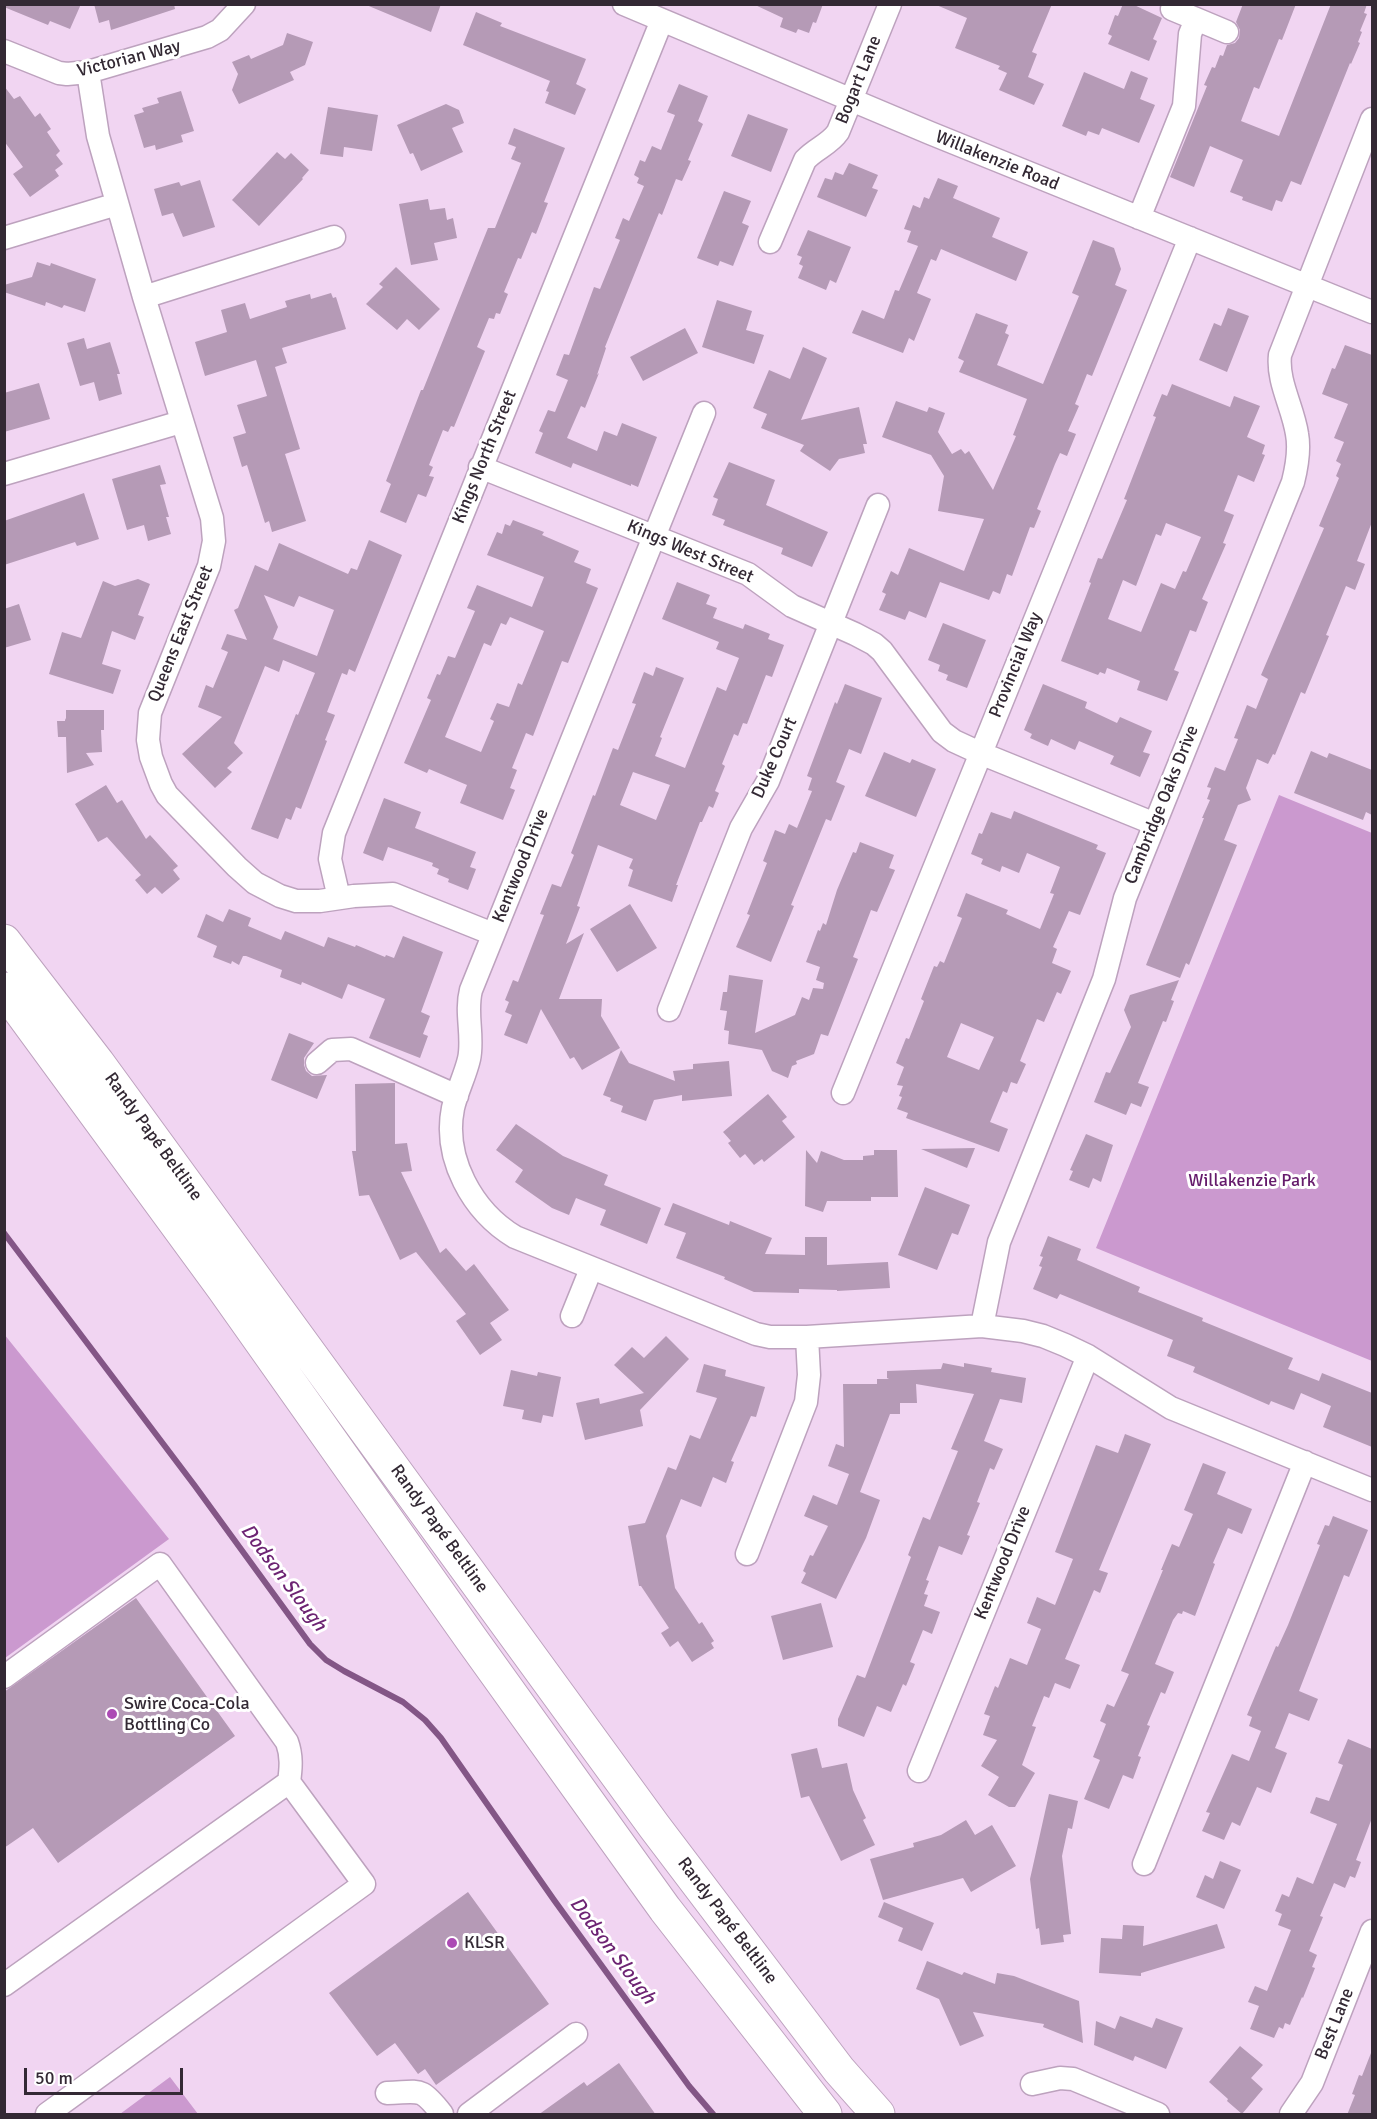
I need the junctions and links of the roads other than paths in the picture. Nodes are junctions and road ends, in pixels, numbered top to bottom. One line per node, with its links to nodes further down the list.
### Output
1 (244, 4): 9 (street, Victorian Way)
2 (624, 4): 6 (street, Willakenzie Road)
3 (890, 4): 10 (street, Bogart Lane)
4 (1172, 9): 5 (street)
5 (1196, 19): 7 (street); 13 (street)
6 (662, 20): 10 (street, Willakenzie Road); 23 (street, Kings North Street)
7 (1227, 32)
8 (4, 51): 9 (street, Victorian Way)
9 (88, 72): 12 (street, Queens East Street)
10 (851, 101): 13 (street, Willakenzie Road); 17 (street, Bogart Lane)
11 (1372, 119): 18 (street, Cambridge Oaks Drive)
12 (117, 204): 15 (street); 19 (street, Queens East Street)
13 (1139, 218): 16 (street, Willakenzie Road)
14 (334, 237): 19 (street)
15 (4, 238)
16 (1190, 238): 18 (street, Willakenzie Road); 28 (street, Provincial Way)
17 (770, 242)
18 (1307, 285): 20 (street, Willakenzie Road); 29 (street, Cambridge Oaks Drive)
19 (144, 297): 22 (street, Queens East Street)
20 (1372, 312)
21 (704, 413): 26 (street, Kentwood Drive)
22 (181, 422): 24 (street); 30 (street, Queens East Street)
23 (480, 466): 26 (street, Kings West Street); 30 (street, Kings North Street)
24 (4, 474)
25 (878, 504): 27 (street, Duke Court)
26 (654, 536): 27 (street, Kings West Street); 31 (street, Kentwood Drive)
27 (830, 624): 28 (street, Kings West Street); 34 (street, Duke Court)
28 (980, 753): 29 (street, Kings West Street); 37 (street, Provincial Way)
29 (1155, 824): 42 (street, Cambridge Oaks Drive)
30 (339, 898): 31 (street, Queens East Street)
31 (493, 934): 38 (street, Kentwood Drive)
32 (4, 941): 61 (highway, Randy Papé Beltline)
33 (4, 988): 39 (highway, Randy Papé Beltline)
34 (669, 1010)
35 (4, 1016): 39 (highway)
36 (317, 1063): 38 (street)
37 (843, 1093)
38 (457, 1096): 40 (street, Kentwood Drive)
39 (120, 1146): 60 (highway, Randy Papé Beltline)
40 (591, 1269): 41 (street); 43 (street, Kentwood Drive)
41 (572, 1316)
42 (982, 1326): 43 (street, Kentwood Drive); 44 (street, Kentwood Drive)
43 (807, 1337): 47 (street)
44 (1088, 1356): 45 (street, Kentwood Drive); 49 (street, Kentwood Drive)
45 (1305, 1462): 46 (street, Kentwood Drive); 51 (street)
46 (1372, 1490)
47 (747, 1554)
48 (4, 1677): 50 (street)
49 (919, 1771)
50 (289, 1782): 53 (street); 57 (street)
51 (1144, 1863)
52 (1372, 1931): 63 (street, Best Lane)
53 (4, 1985)
54 (576, 2034): 59 (street)
55 (1032, 2084): 62 (street)
56 (387, 2093): 58 (street)
57 (47, 2115)
58 (442, 2115)
59 (469, 2115)
60 (825, 2115)
61 (878, 2115)
62 (1158, 2115)
63 (1292, 2115)

